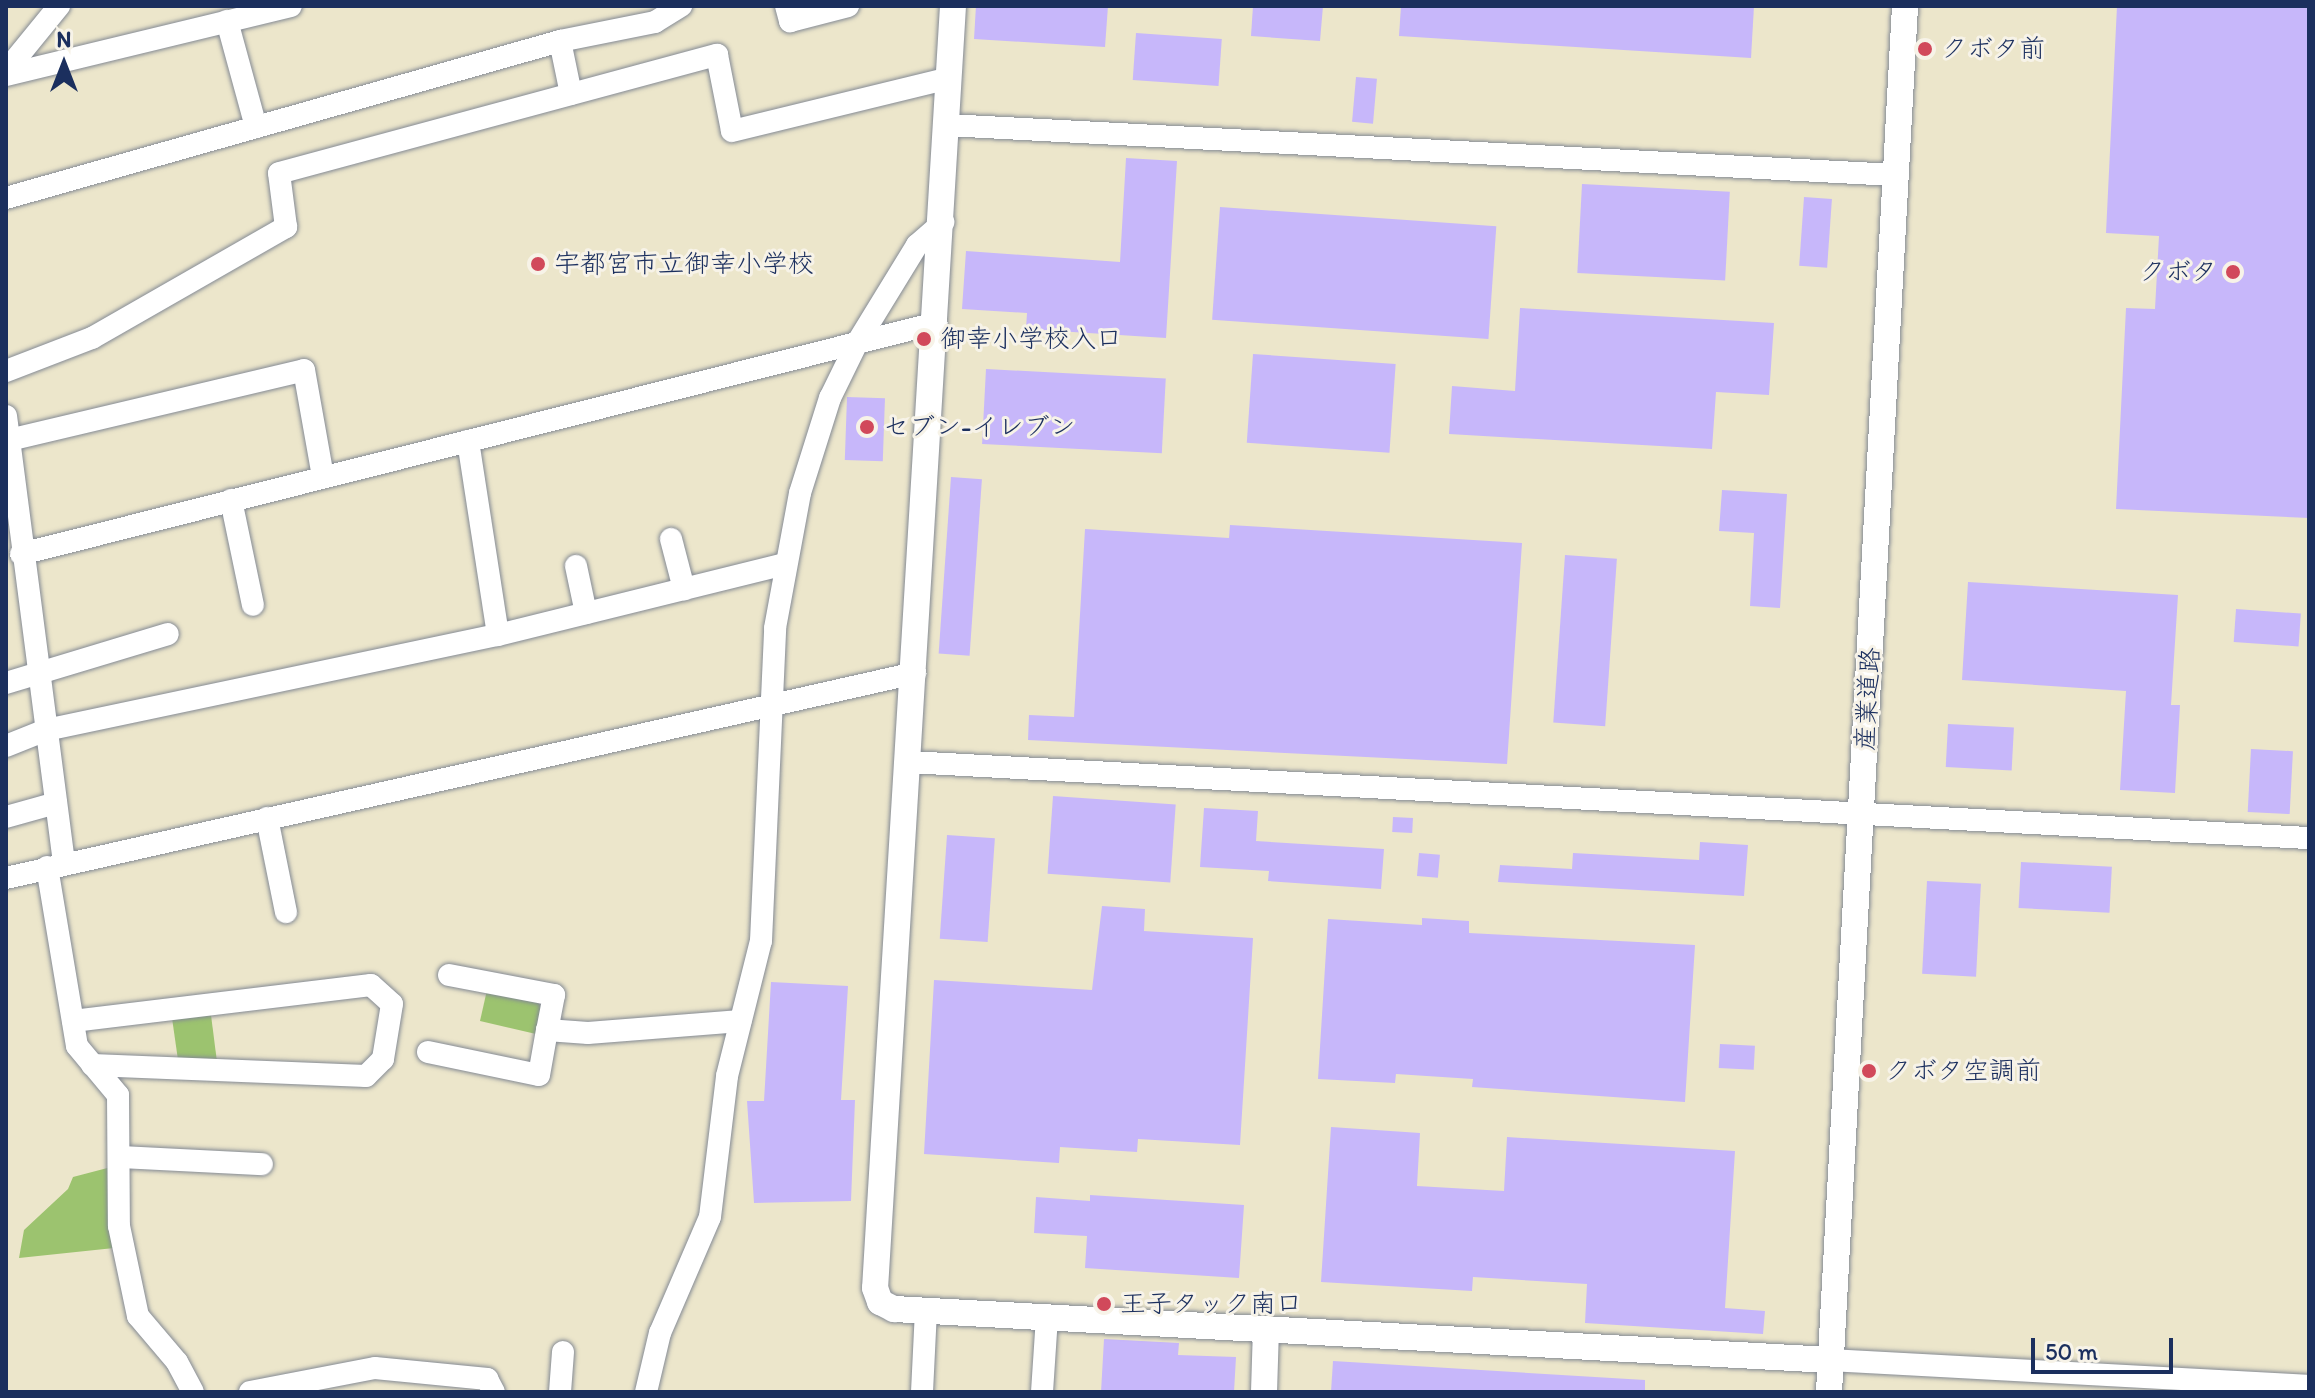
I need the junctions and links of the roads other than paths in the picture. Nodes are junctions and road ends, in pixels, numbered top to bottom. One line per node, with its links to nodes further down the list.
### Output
1 (59, 6): 10 (street)
2 (291, 6): 8 (street)
3 (681, 6): 9 (street)
4 (786, 6): 5 (street)
5 (848, 6)
6 (953, 6): 11 (street)
7 (1905, 6): 15 (street, 産業道路)
8 (227, 21): 10 (street); 14 (street)
9 (560, 41): 12 (street); 14 (street)
10 (6, 73)
11 (949, 78): 12 (street); 13 (street)
12 (571, 94): 20 (street)
13 (947, 125): 15 (street); 17 (street)
14 (256, 127): 16 (street)
15 (1896, 175): 43 (street, 産業道路)
16 (6, 198)
17 (943, 222): 18 (street); 19 (street)
18 (936, 323): 19 (street); 36 (street)
19 (857, 343): 22 (street); 28 (street)
20 (6, 371)
21 (6, 416): 23 (street)
22 (468, 441): 24 (street); 34 (street)
23 (8, 447): 24 (street); 27 (street)
24 (323, 477): 25 (street)
25 (231, 500): 27 (street); 31 (street)
26 (671, 539): 30 (street)
27 (21, 554): 35 (street)
28 (784, 564): 30 (street); 38 (street)
29 (576, 566): 32 (street)
30 (684, 589): 32 (street)
31 (253, 605)
32 (586, 613): 34 (street)
33 (168, 634): 35 (street)
34 (498, 635): 39 (street)
35 (38, 672): 37 (street); 39 (street)
36 (915, 673): 38 (street); 41 (street)
37 (6, 683)
38 (771, 705): 45 (street); 52 (street)
39 (46, 730): 40 (street); 42 (street)
40 (6, 746)
41 (909, 762): 43 (street); 58 (street)
42 (56, 803): 44 (street); 47 (street)
43 (1862, 813): 46 (street); 62 (street, 産業道路)
44 (6, 817)
45 (267, 818): 47 (street); 49 (street)
46 (2309, 838)
47 (56, 865): 48 (street); 51 (street)
48 (6, 878)
49 (286, 912)
50 (449, 975): 53 (street)
51 (73, 1021): 55 (street); 55 (street)
52 (741, 1021): 53 (street); 69 (street)
53 (547, 1030): 54 (street)
54 (428, 1052)
55 (92, 1065): 56 (street)
56 (122, 1157): 57 (street); 65 (street)
57 (262, 1164)
58 (926, 1310): 59 (street); 70 (street)
59 (1047, 1317): 60 (street); 71 (street)
60 (1266, 1329): 62 (street); 72 (street)
61 (563, 1352): 68 (street)
62 (1831, 1360): 64 (street); 73 (street, 産業道路)
63 (327, 1384): 66 (street); 67 (street)
64 (2309, 1386)
65 (193, 1392)
66 (250, 1392)
67 (494, 1392)
68 (560, 1392)
69 (646, 1392)
70 (922, 1392)
71 (1042, 1392)
72 (1264, 1392)
73 (1829, 1392)

